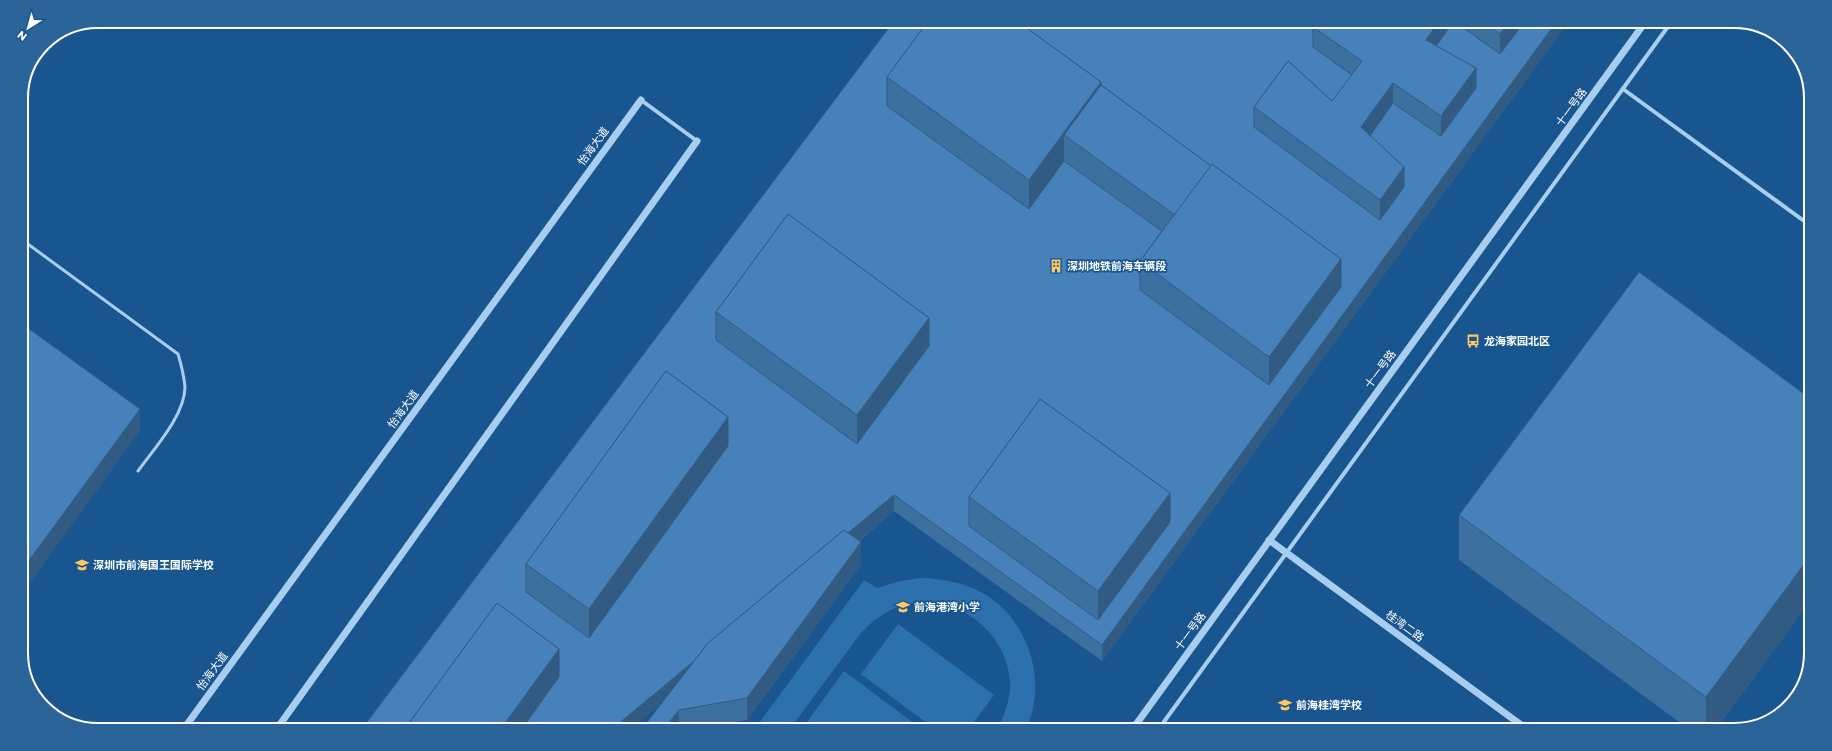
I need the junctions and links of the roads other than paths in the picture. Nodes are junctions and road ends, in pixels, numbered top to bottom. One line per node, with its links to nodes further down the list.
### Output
1 (1641, 28): 9 (street, 十一号路)
2 (1667, 28): 3 (street)
3 (1623, 90): 6 (street); 13 (street)
4 (641, 100): 5 (street); 10 (street, 怡海大道)
5 (698, 141): 11 (street)
6 (1804, 221)
7 (28, 244): 8 (lane)
8 (138, 471)
9 (1269, 540): 12 (street, 十一号路); 14 (street, 桂湾二路, bridge)
10 (188, 723)
11 (281, 723)
12 (1137, 723)
13 (1163, 723)
14 (1518, 723)

